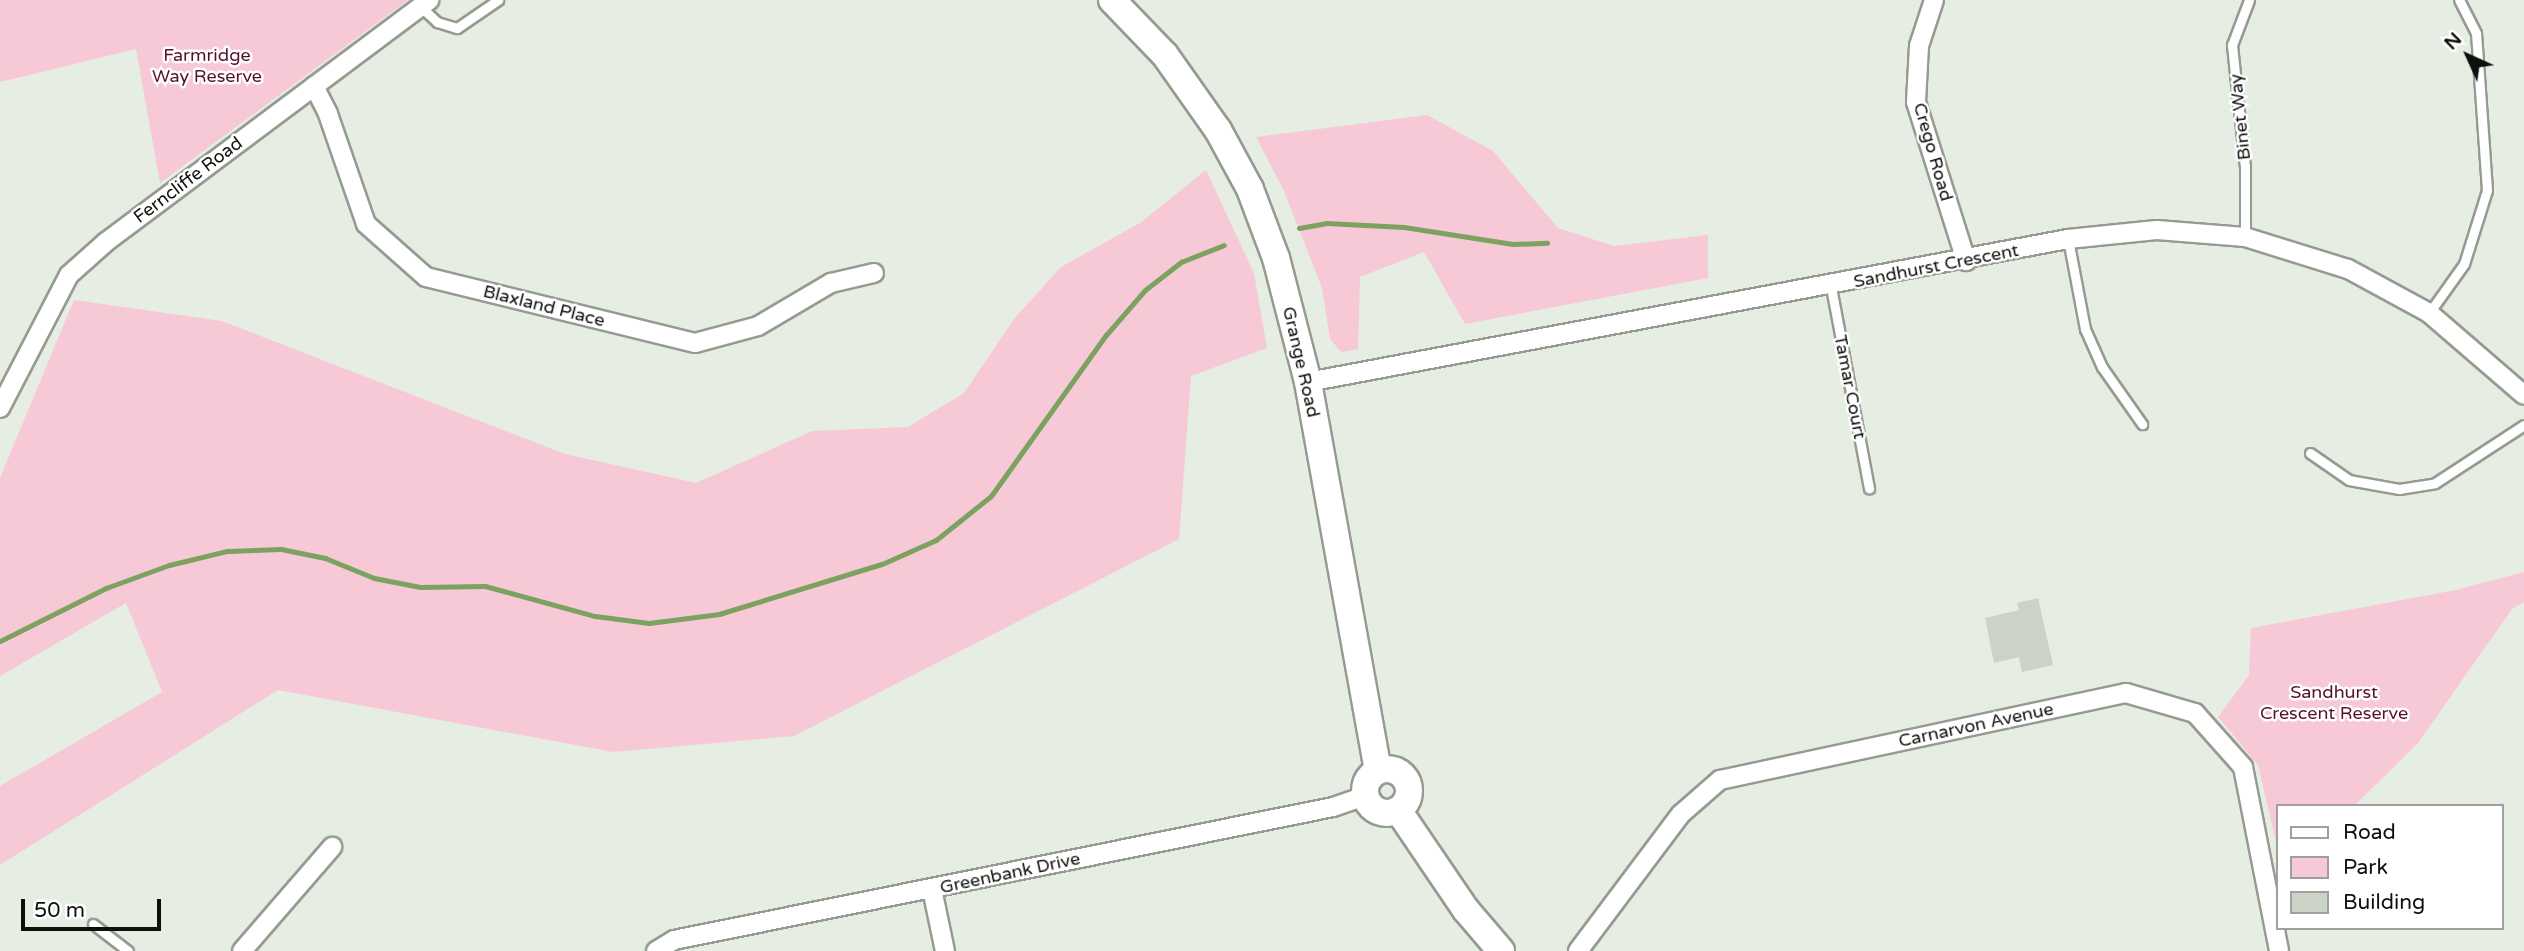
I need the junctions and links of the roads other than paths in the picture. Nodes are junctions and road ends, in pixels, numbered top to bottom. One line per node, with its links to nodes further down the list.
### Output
1 (498, 0): 6 (lane)
2 (1112, 0): 14 (street, Grange Road)
3 (1934, 0): 10 (street, Crego Road)
4 (2249, 0): 8 (lane, Binet Way)
5 (2459, 0): 13 (lane)
6 (426, 4): 7 (street, Ferncliffe Road)
7 (314, 86): 11 (street, Blaxland Place); 16 (street, Ferncliffe Road)
8 (2245, 237): 9 (street, Sandhurst Crescent); 13 (street, Sandhurst Crescent)
9 (2068, 239): 10 (street, Sandhurst Crescent); 17 (lane)
10 (1966, 261): 12 (street, Sandhurst Crescent)
11 (874, 272)
12 (1831, 287): 14 (street, Sandhurst Crescent); 20 (lane, Tamar Court)
13 (2429, 313): 15 (street, Sandhurst Crescent)
14 (1308, 382): 21 (street, Grange Road)
15 (2524, 395)
16 (0, 408)
17 (2142, 424)
18 (2524, 425): 19 (lane)
19 (2310, 453)
20 (1869, 488)
21 (1378, 770): 22 (street); 23 (street)
22 (1365, 796): 23 (street); 25 (street, Greenbank Drive)
23 (1398, 810): 31 (street)
24 (332, 847): 28 (street)
25 (932, 889): 29 (street, Greenbank Drive); 30 (street)
26 (93, 924): 27 (lane)
27 (128, 951)
28 (242, 951)
29 (656, 951)
30 (945, 951)
31 (1501, 951)
32 (1578, 951): 33 (street, Carnarvon Avenue)
33 (2279, 951)

